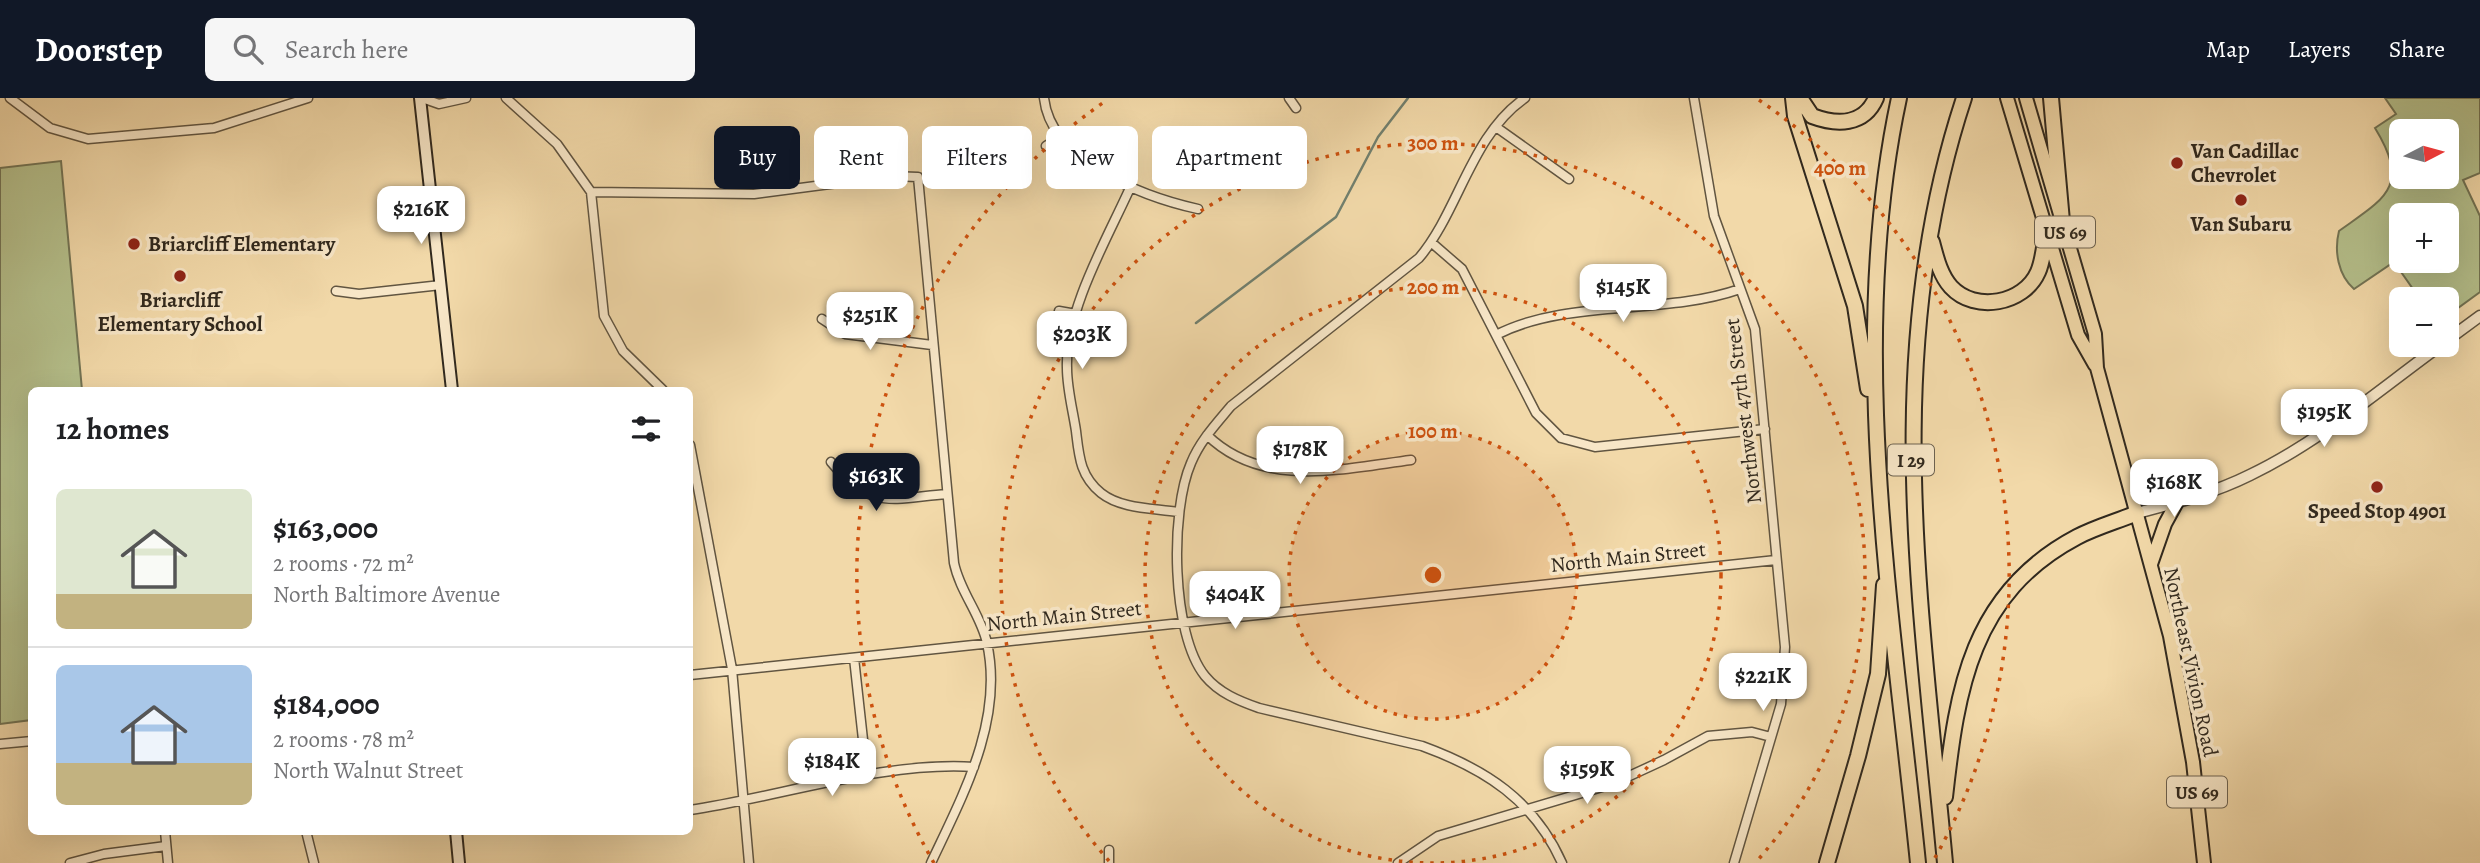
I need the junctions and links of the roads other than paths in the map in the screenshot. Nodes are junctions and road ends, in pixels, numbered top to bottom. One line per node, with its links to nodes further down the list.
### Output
1 (10, 98): 2 (street)
2 (308, 98)
3 (421, 98): 4 (street); 30 (main road)
4 (466, 98)
5 (506, 98): 24 (street)
6 (1044, 98): 19 (street)
7 (1289, 98): 18 (street)
8 (1525, 98): 20 (street)
9 (1694, 98): 31 (street, Northwest 47th Street)
10 (1793, 98): 46 (highway)
11 (1800, 98): 12 (highway)
12 (1876, 98)
13 (1899, 98): 46 (highway, I 29)
14 (1964, 98): 28 (highway, I 29)
15 (2007, 98): 27 (main road, US 69)
16 (2026, 98): 26 (main road, US 69)
17 (2051, 98): 26 (highway)
18 (1296, 108)
19 (1057, 126)
20 (1496, 127): 21 (street); 29 (street)
21 (1569, 179)
22 (1130, 189): 34 (street)
23 (1133, 189): 25 (street)
24 (591, 192): 39 (street); 43 (street)
25 (1198, 209)
26 (2062, 221): 41 (main road, US 69)
27 (2046, 234): 28 (highway); 41 (main road, US 69)
28 (1931, 239): 76 (highway, I 29)
29 (1432, 243): 38 (street); 45 (street)
30 (441, 285): 32 (street); 42 (main road)
31 (1740, 289): 38 (street); 44 (street, Northwest 47th Street)
32 (337, 291)
33 (1059, 311): 34 (street)
34 (1076, 314): 54 (street)
35 (2480, 316): 37 (street)
36 (822, 319): 39 (street)
37 (2459, 331)
38 (1496, 335): 44 (street)
39 (932, 345): 52 (street)
40 (2425, 357): 53 (street)
41 (2097, 368): 55 (main road, US 69)
42 (452, 387)
43 (660, 387)
44 (1765, 429): 56 (street, Northwest 47th Street)
45 (1207, 435): 48 (street); 54 (street)
46 (1879, 456): 57 (highway, I 29)
47 (693, 458): 50 (street)
48 (1411, 460)
49 (831, 462): 52 (street)
50 (699, 486): 51 (street); 62 (street)
51 (693, 488)
52 (946, 494): 60 (street)
53 (2177, 502): 55 (street); 58 (main road)
54 (1178, 512): 59 (street)
55 (2137, 513): 58 (main road, Northeast Vivion Road / US 69); 76 (highway)
56 (1776, 559): 59 (street, North Main Street); 64 (street, Northwest 47th Street)
57 (1888, 563): 92 (highway); 93 (highway, I 29)
58 (2151, 564): 95 (main road, Northeast Vivion Road / US 69)
59 (1184, 622): 60 (street, North Main Street); 69 (street)
60 (987, 641): 61 (street, North Main Street); 67 (street)
61 (854, 658): 62 (street, North Main Street); 68 (street)
62 (732, 669): 63 (street, North Main Street); 70 (street)
63 (693, 675)
64 (1771, 737): 71 (street); 91 (street, Northwest 47th Street)
65 (28, 741): 66 (street)
66 (0, 744)
67 (974, 766): 68 (street); 87 (street)
68 (867, 776): 70 (street)
69 (1515, 797): 72 (street); 74 (street)
70 (743, 802): 73 (street); 86 (street)
71 (1542, 804): 72 (street); 75 (street)
72 (1528, 808): 74 (street); 75 (street)
73 (693, 810)
74 (1510, 814): 89 (street)
75 (1538, 818): 90 (street)
76 (1941, 826): 94 (highway, I 29)
77 (165, 835): 80 (street)
78 (307, 835): 84 (street)
79 (457, 835): 85 (main road)
80 (166, 846): 82 (street); 83 (street)
81 (1109, 850): 88 (street)
82 (70, 863)
83 (168, 863)
84 (314, 863)
85 (459, 863)
86 (750, 863)
87 (931, 863)
88 (1109, 863)
89 (1398, 863)
90 (1562, 863)
91 (1734, 863)
92 (1826, 863)
93 (1918, 863)
94 (1945, 863)
95 (2204, 863)

